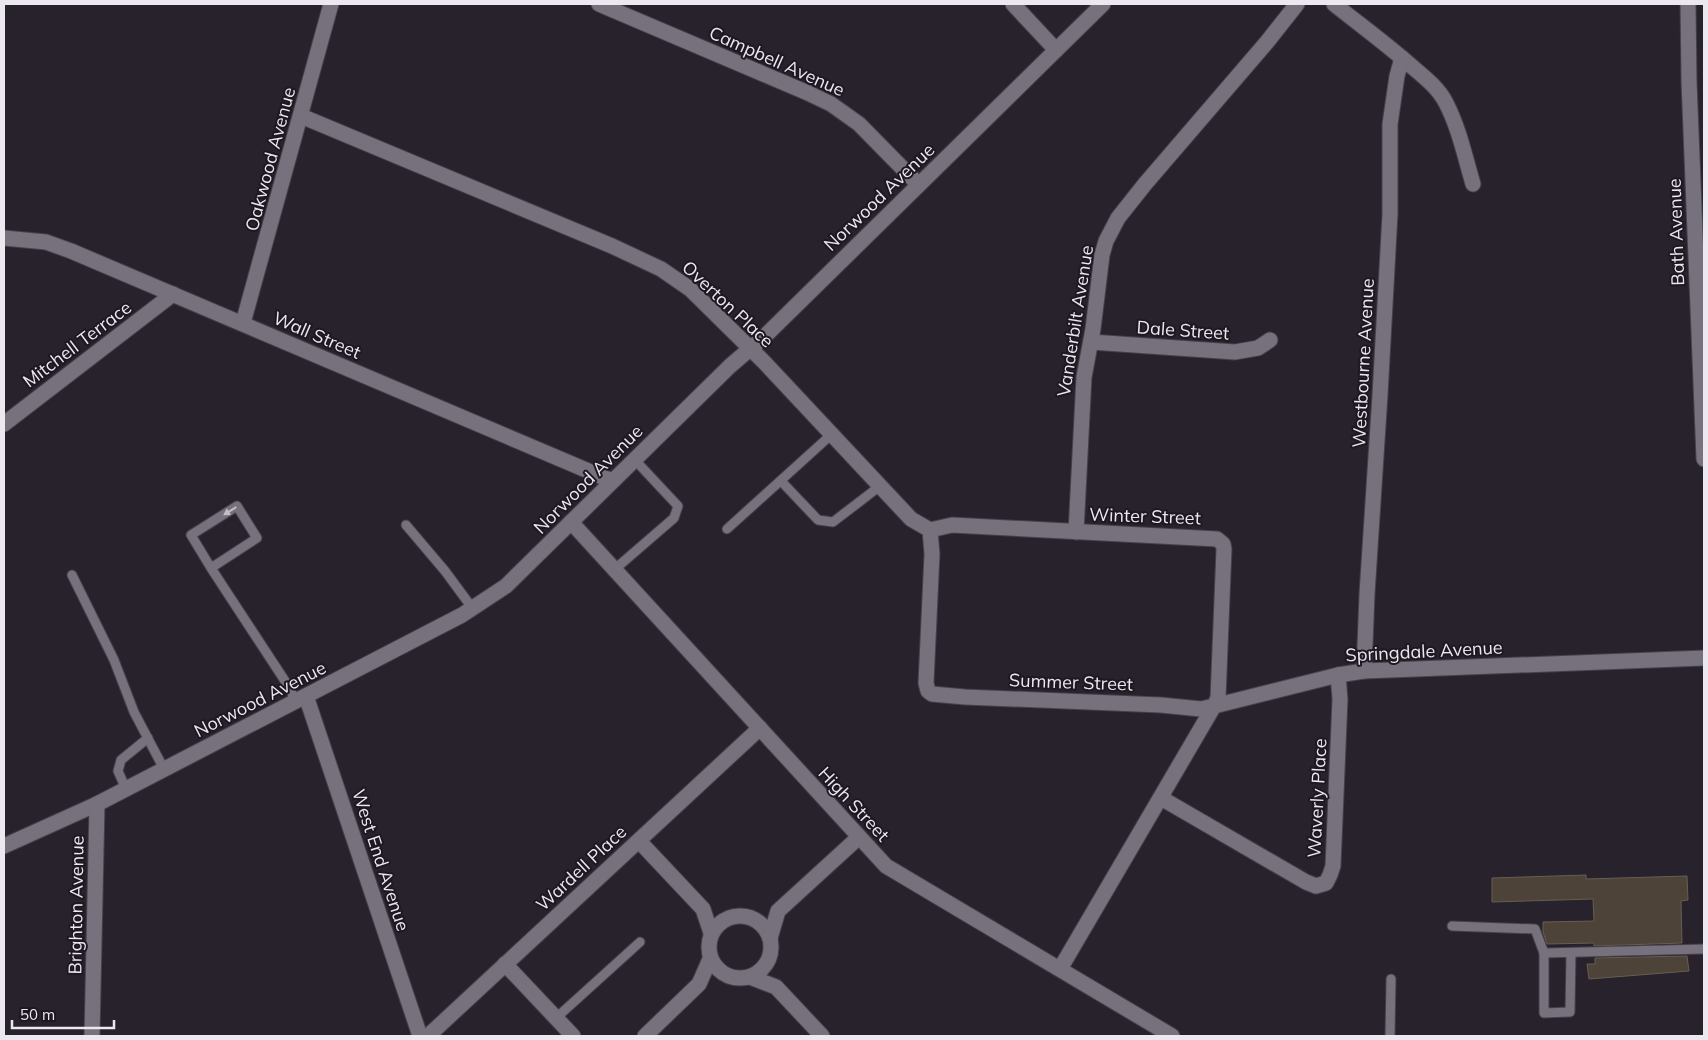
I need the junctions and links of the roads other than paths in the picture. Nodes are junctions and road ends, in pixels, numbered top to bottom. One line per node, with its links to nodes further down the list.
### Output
1 (331, 4): 10 (street, Oakwood Avenue)
2 (599, 4): 11 (street, Campbell Avenue)
3 (1013, 4): 8 (street)
4 (1103, 4): 8 (street, Norwood Avenue)
5 (1297, 4): 17 (street, Vanderbilt Avenue)
6 (1334, 4): 9 (street)
7 (1688, 4): 19 (street, Bath Avenue)
8 (1056, 50): 11 (street, Norwood Avenue)
9 (1402, 58): 12 (street); 37 (street, Westbourne Avenue)
10 (301, 116): 15 (street, Oakwood Avenue); 18 (street, Overton Place)
11 (918, 184): 18 (street, Norwood Avenue)
12 (1473, 184)
13 (4, 238): 14 (street, Wall Street)
14 (174, 294): 15 (street, Wall Street); 20 (street, Mitchell Terrace)
15 (243, 323): 24 (street, Wall Street)
16 (1270, 340): 17 (street, Dale Street)
17 (1091, 342): 31 (street, Vanderbilt Avenue)
18 (750, 349): 21 (street, Overton Place); 22 (street, Norwood Avenue)
19 (1703, 408): 23 (street, Bath Avenue)
20 (4, 424)
21 (832, 434): 25 (lane); 26 (street, Overton Place)
22 (634, 459): 24 (street, Norwood Avenue); 33 (lane)
23 (1704, 459)
24 (612, 481): 27 (street, Norwood Avenue)
25 (781, 481): 26 (lane); 29 (lane)
26 (880, 486): 30 (street, Overton Place)
27 (571, 522): 33 (street, High Street); 35 (street, Norwood Avenue)
28 (406, 525): 35 (lane)
29 (727, 529)
30 (930, 530): 31 (street, Winter Street); 40 (street, Summer Street)
31 (1076, 532): 40 (street, Winter Street)
32 (211, 568): 32 (lane, one-way to 32); 39 (lane)
33 (616, 569): 41 (street, High Street)
34 (72, 575): 42 (lane)
35 (473, 609): 39 (street, Norwood Avenue)
36 (1704, 658): 37 (street, Springdale Avenue)
37 (1364, 671): 38 (street, Springdale Avenue)
38 (1338, 675): 40 (street, Springdale Avenue); 45 (street, Waverly Place)
39 (301, 698): 43 (street, Norwood Avenue); 72 (street, West End Avenue)
40 (1214, 706): 45 (street)
41 (760, 728): 47 (street, High Street); 48 (street, Wardell Place)
42 (148, 738): 43 (lane); 44 (lane)
43 (164, 769): 44 (street, Norwood Avenue)
44 (126, 789): 46 (street, Norwood Avenue)
45 (1161, 798): 64 (street)
46 (97, 804): 49 (street, Norwood Avenue); 71 (street, Brighton Avenue)
47 (859, 836): 51 (street); 64 (street, High Street)
48 (639, 840): 50 (street); 63 (street, Wardell Place)
49 (5, 843)
50 (703, 909): 52 (street); 55 (street)
51 (778, 911): 53 (street); 56 (street)
52 (729, 918): 53 (street); 55 (street)
53 (752, 919): 56 (street)
54 (1452, 926): 59 (lane)
55 (711, 933): 61 (street)
56 (770, 938): 62 (street)
57 (640, 942): 70 (lane)
58 (1704, 949): 60 (lane)
59 (1544, 953): 60 (lane); 60 (lane)
60 (1571, 953)
61 (710, 959): 65 (street); 68 (street)
62 (768, 960): 66 (street); 69 (street)
63 (505, 964): 70 (street); 73 (street, Wardell Place)
64 (1060, 968): 77 (street, High Street)
65 (727, 976): 66 (street); 68 (street)
66 (750, 977): 69 (street)
67 (1391, 980): 78 (lane)
68 (699, 984): 75 (street)
69 (776, 987): 76 (street)
70 (556, 1018): 74 (street)
71 (92, 1036)
72 (420, 1036)
73 (428, 1036)
74 (573, 1036)
75 (645, 1036)
76 (822, 1036)
77 (1172, 1036)
78 (1390, 1036)

